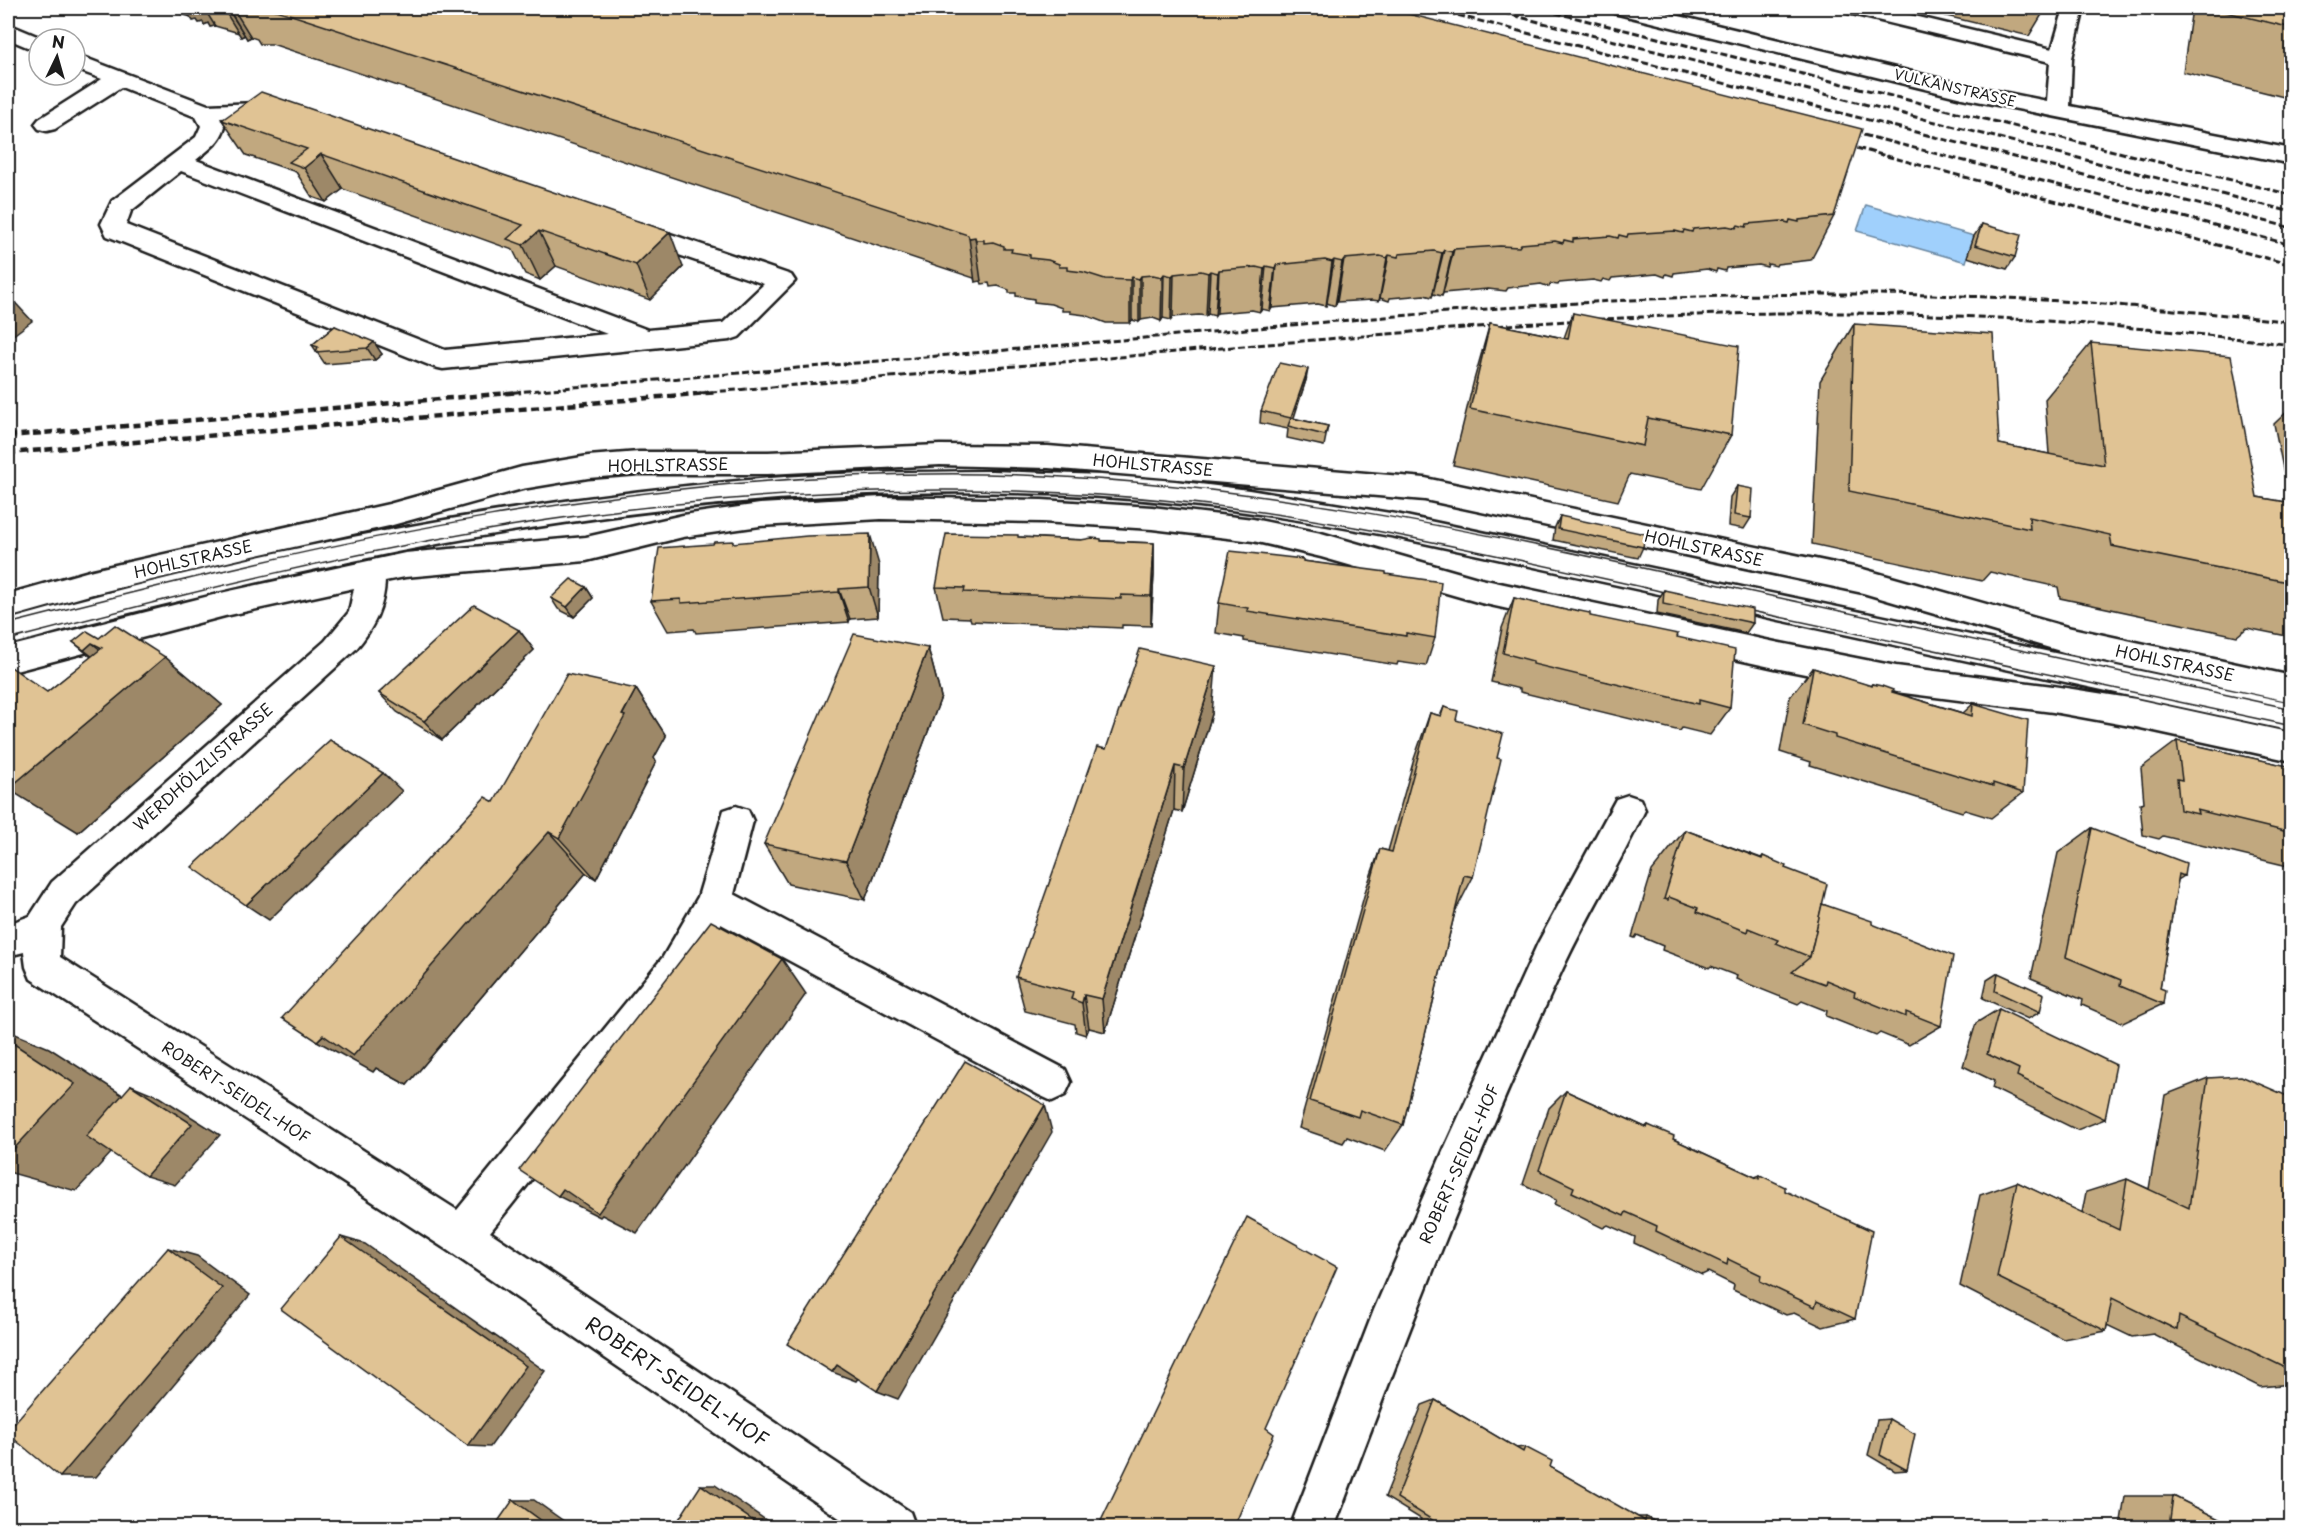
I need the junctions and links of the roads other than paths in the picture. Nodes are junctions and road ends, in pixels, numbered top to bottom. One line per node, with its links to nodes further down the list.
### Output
1 (1622, 8): 9 (street, VULKANSTRASSE)
2 (1856, 8): 6 (street)
3 (2074, 8): 6 (street)
4 (8, 32): 5 (street)
5 (27, 40)
6 (2061, 58): 9 (street)
7 (87, 66): 8 (street)
8 (118, 79): 10 (street); 12 (street)
9 (2058, 110): 13 (street, VULKANSTRASSE)
10 (205, 112): 11 (street); 14 (street)
11 (300, 117)
12 (47, 124)
13 (2292, 157)
14 (179, 162): 16 (street); 16 (street)
15 (614, 224): 16 (street)
16 (646, 338)
17 (370, 572): 20 (street); 23 (street); 27 (street, WERDHÖLZLISTRASSE)
18 (8, 606): 21 (street, HOHLSTRASSE)
19 (8, 633): 22 (street)
20 (8, 660)
21 (2292, 689)
22 (2292, 717)
23 (2292, 747)
24 (1628, 810): 31 (street, ROBERT-SEIDEL-HOF)
25 (736, 821): 26 (street)
26 (714, 902): 28 (street); 29 (street)
27 (25, 935): 29 (street, ROBERT-SEIDEL-HOF)
28 (1052, 1082)
29 (461, 1236): 30 (street, ROBERT-SEIDEL-HOF)
30 (894, 1527)
31 (1312, 1527)

